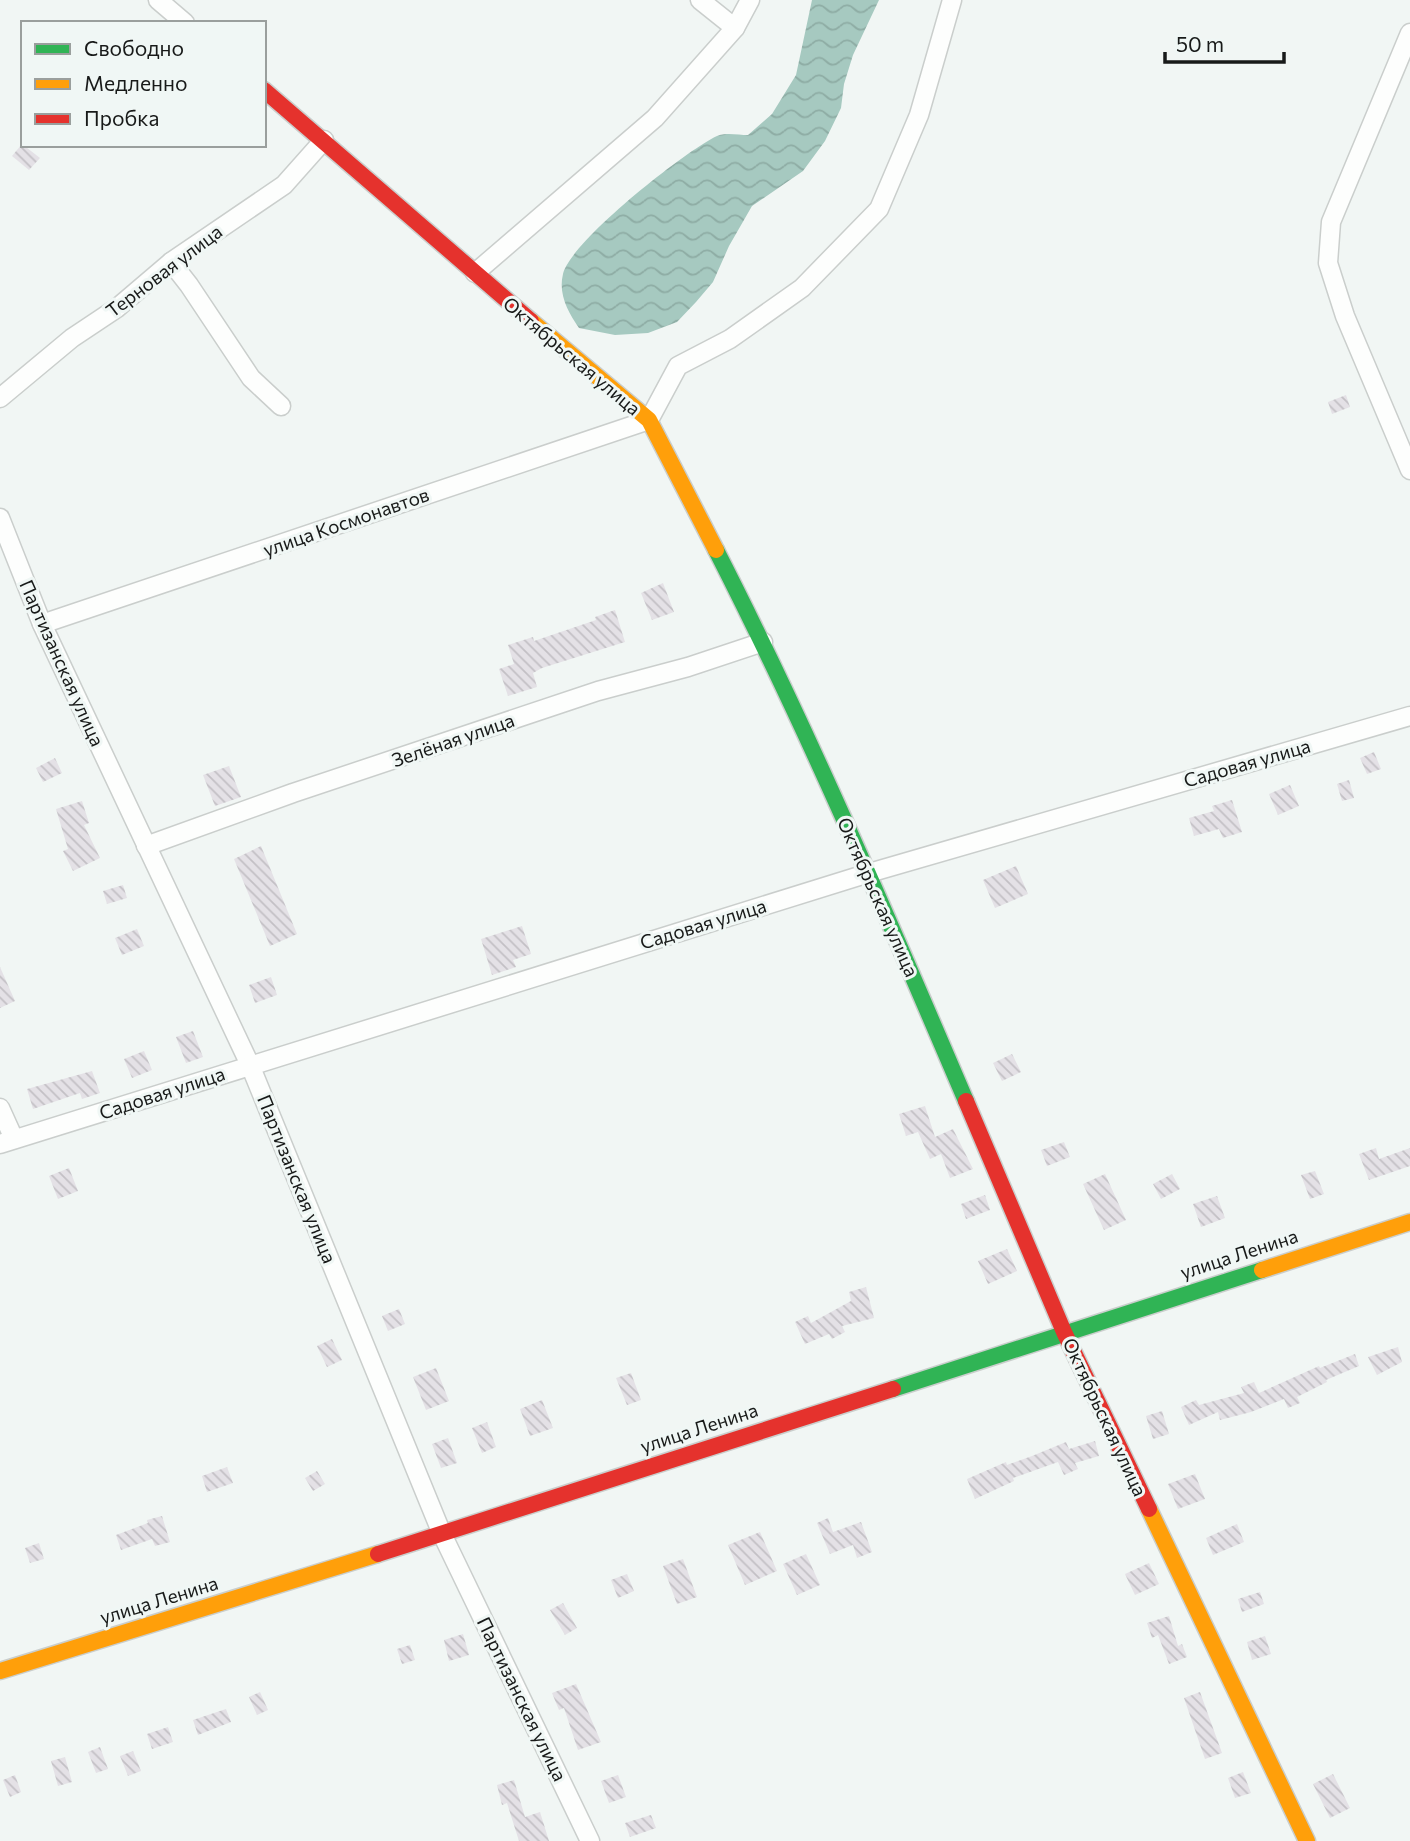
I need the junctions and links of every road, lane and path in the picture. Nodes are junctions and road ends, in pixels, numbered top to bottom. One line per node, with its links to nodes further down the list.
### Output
1 (158, 0): 5 (street)
2 (700, 0): 6 (street)
3 (750, 0): 6 (street)
4 (952, 0): 14 (street)
5 (183, 21)
6 (735, 28): 11 (street)
7 (1410, 33): 15 (street)
8 (266, 92): 9 (street, Октябрьская улица)
9 (324, 140): 10 (street, Терновая улица); 11 (street, Октябрьская улица)
10 (171, 262): 12 (street, Терновая улица); 13 (street)
11 (475, 274): 14 (street, Октябрьская улица)
12 (0, 398)
13 (281, 405)
14 (649, 421): 17 (street, улица Космонавтов); 18 (street, Октябрьская улица)
15 (1410, 470)
16 (0, 518): 17 (street, Партизанская улица)
17 (42, 624): 20 (street, Партизанская улица)
18 (763, 642): 20 (street, Зелёная улица); 21 (street, Октябрьская улица)
19 (1410, 716): 21 (street, Садовая улица)
20 (146, 846): 22 (street, Партизанская улица)
21 (869, 873): 22 (street, Садовая улица); 26 (street, Октябрьская улица)
22 (250, 1065): 24 (street, Садовая улица); 27 (street, Партизанская улица)
23 (0, 1108): 24 (street)
24 (7, 1142)
25 (1410, 1222): 26 (street, улица Ленина)
26 (1064, 1332): 27 (street, улица Ленина); 30 (street, Октябрьская улица)
27 (442, 1534): 28 (street, улица Ленина); 29 (street, Партизанская улица)
28 (0, 1671)
29 (590, 1841)
30 (1307, 1841)

